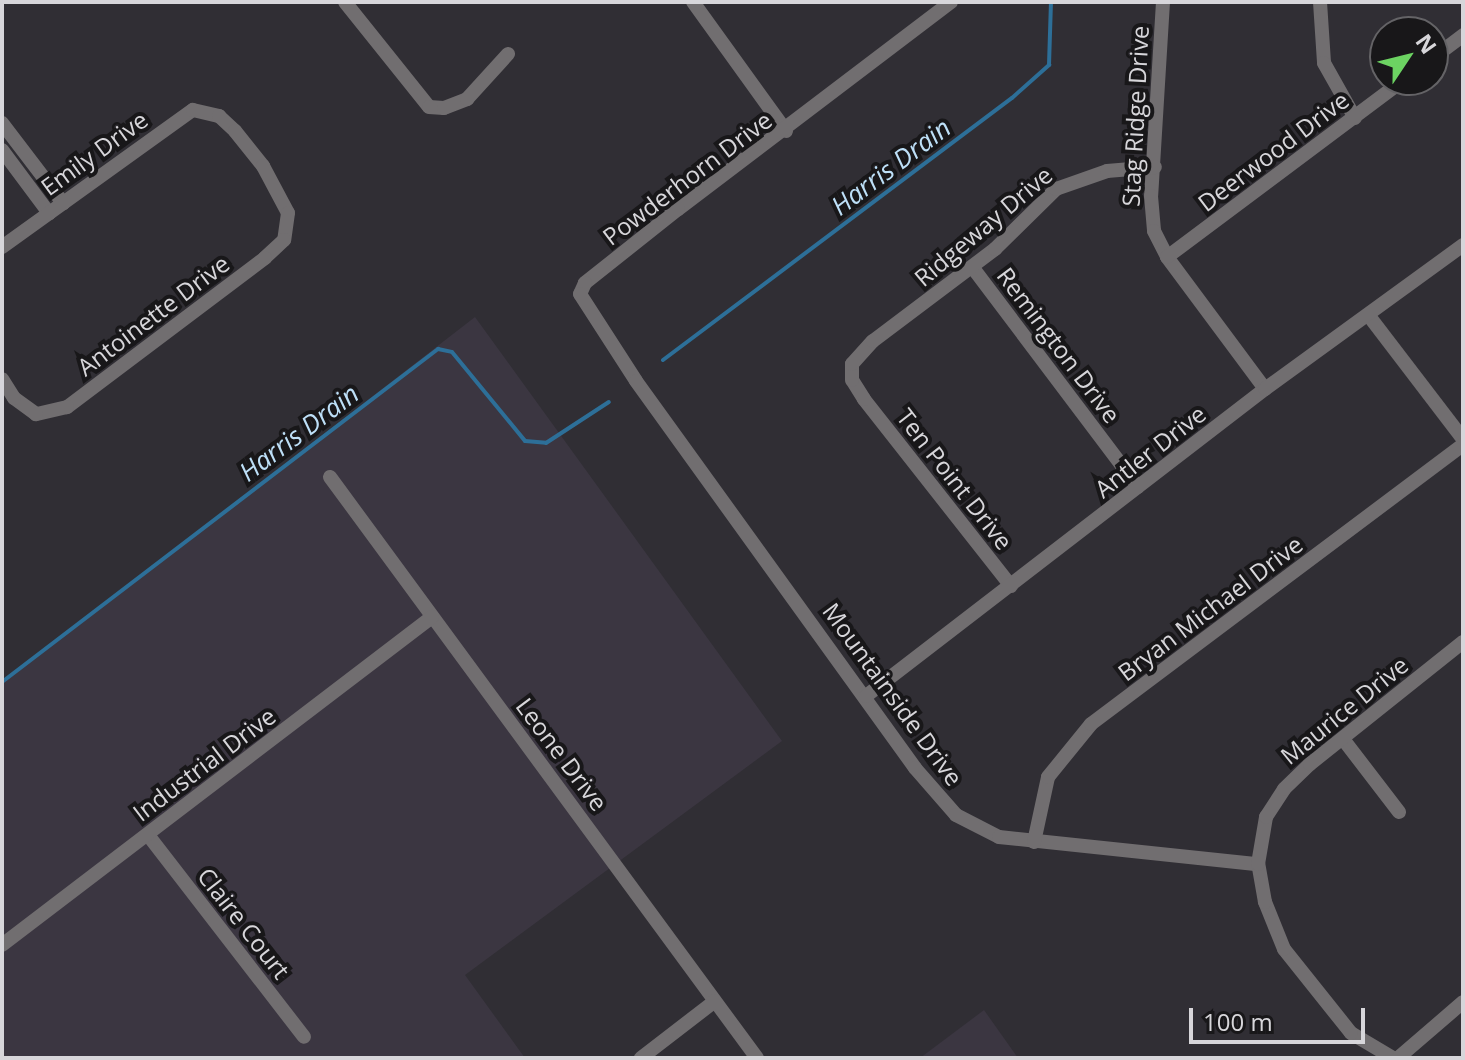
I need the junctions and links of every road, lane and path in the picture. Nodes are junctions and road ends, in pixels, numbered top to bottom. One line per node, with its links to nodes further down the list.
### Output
1 (345, 2): 6 (street)
2 (693, 2): 11 (street)
3 (951, 2): 11 (street, Powderhorn Drive)
4 (1163, 2): 13 (street, Stag Ridge Drive)
5 (1320, 2): 8 (street)
6 (508, 54)
7 (1383, 96): 8 (street, Deerwood Drive)
8 (1355, 118): 18 (street, Deerwood Drive)
9 (174, 123): 14 (street, Emily Drive); 21 (street, Antoinette Drive)
10 (4, 128): 14 (street)
11 (786, 131): 24 (street, Powderhorn Drive)
12 (2, 150): 15 (street)
13 (1155, 167): 18 (street, Stag Ridge Drive); 19 (street, Ridgeway Drive)
14 (63, 203): 15 (street, Emily Drive)
15 (49, 213): 17 (street, Emily Drive)
16 (1463, 245): 20 (street, Antler Drive)
17 (2, 247)
18 (1167, 257): 22 (street, Stag Ridge Drive)
19 (973, 268): 23 (street, Ridgeway Drive); 27 (street, Remington Drive)
20 (1369, 316): 22 (street, Antler Drive); 25 (street)
21 (2, 379)
22 (1265, 389): 27 (street, Antler Drive)
23 (864, 399): 28 (street, Ten Point Drive)
24 (669, 427): 31 (street, Mountainside Drive)
25 (1463, 442): 35 (street, Bryan Michael Drive)
26 (330, 477): 29 (street, Leone Drive)
27 (1138, 487): 28 (street, Antler Drive)
28 (1011, 586): 31 (street, Antler Drive)
29 (432, 617): 34 (street, Industrial Drive); 38 (street, Leone Drive)
30 (1463, 642): 32 (street, Maurice Drive)
31 (866, 696): 35 (street, Mountainside Drive)
32 (1343, 739): 33 (street); 36 (street, Maurice Drive)
33 (1399, 812)
34 (148, 835): 37 (street, Industrial Drive); 40 (street, Claire Court)
35 (1034, 842): 36 (street, Mountainside Drive)
36 (1258, 864): 43 (street, Maurice Drive)
37 (2, 945)
38 (715, 1001): 41 (street); 42 (street, Leone Drive)
39 (1463, 1002): 43 (street)
40 (304, 1037)
41 (641, 1058)
42 (757, 1058)
43 (1396, 1058)

